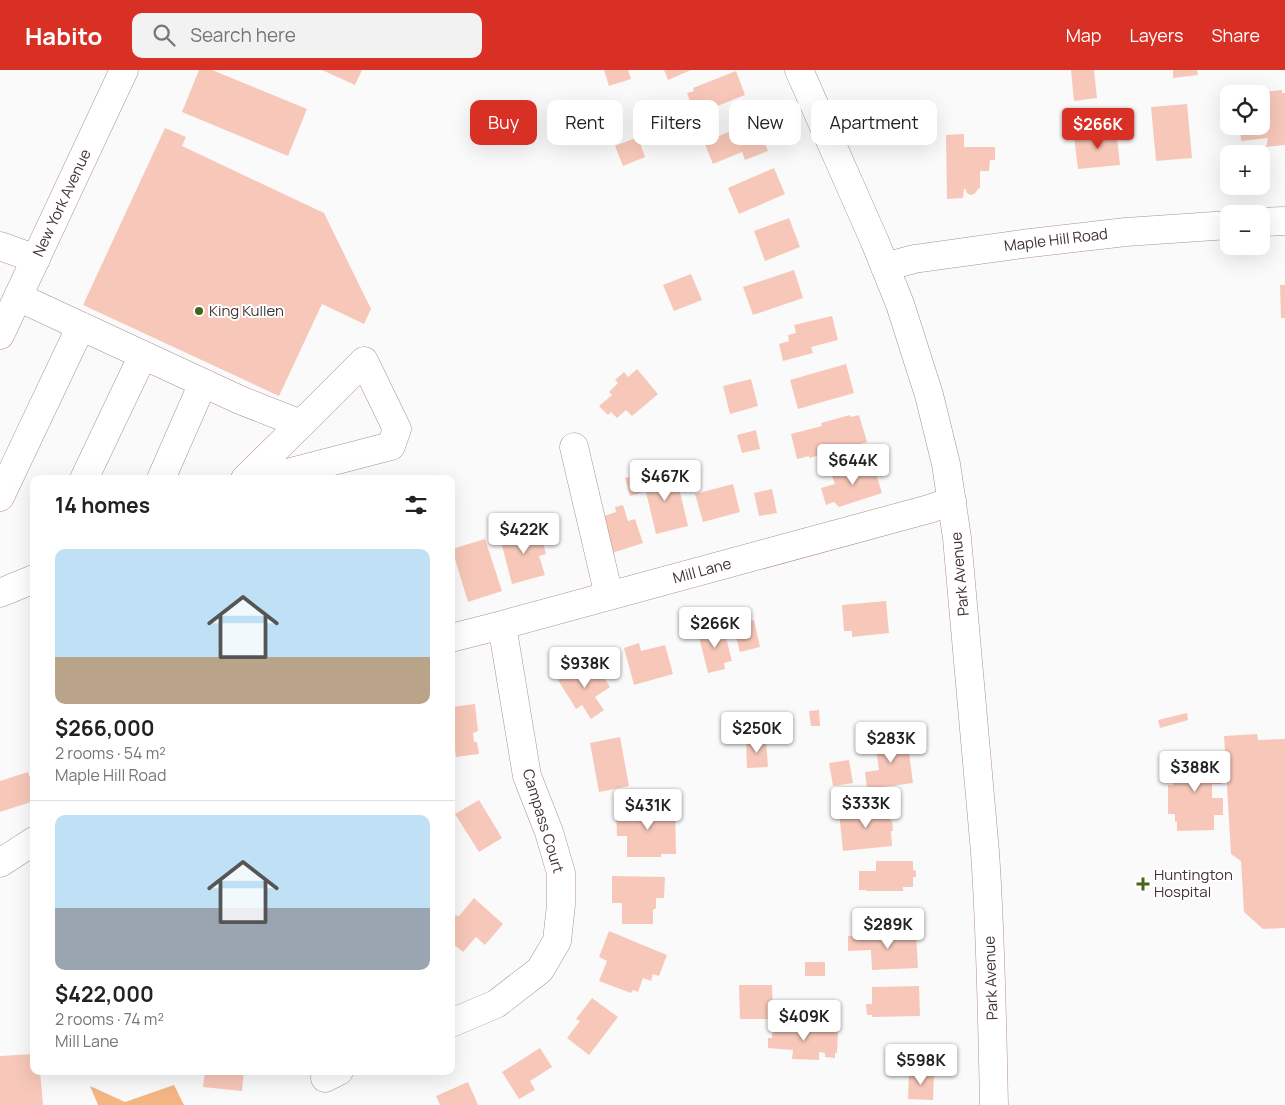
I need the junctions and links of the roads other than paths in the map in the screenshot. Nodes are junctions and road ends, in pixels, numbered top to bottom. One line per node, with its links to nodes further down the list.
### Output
1 (124, 70): 7 (street, New York Avenue)
2 (799, 70): 8 (street, Park Avenue)
3 (1285, 221): 4 (street)
4 (1270, 222)
5 (1220, 225): 8 (street, Maple Hill Road)
6 (0, 246): 7 (street)
7 (36, 258): 9 (street, New York Avenue)
8 (885, 267): 21 (street, Park Avenue)
9 (18, 298): 10 (street); 11 (street, New York Avenue)
10 (81, 326): 12 (street); 20 (street)
11 (0, 335)
12 (143, 355): 13 (street); 16 (street)
13 (204, 383): 14 (street); 17 (street)
14 (301, 424): 18 (street); 19 (street)
15 (574, 447): 24 (street)
16 (86, 475)
17 (163, 475)
18 (249, 475)
19 (279, 475)
20 (0, 497)
21 (952, 501): 24 (street, Mill Lane); 30 (street, Park Avenue)
22 (30, 581): 23 (street)
23 (0, 592)
24 (609, 596): 25 (street, Mill Lane)
25 (502, 626): 26 (street, Mill Lane); 29 (street, Campass Court)
26 (455, 637)
27 (30, 844): 28 (street)
28 (0, 863)
29 (455, 1021)
30 (994, 1105)

